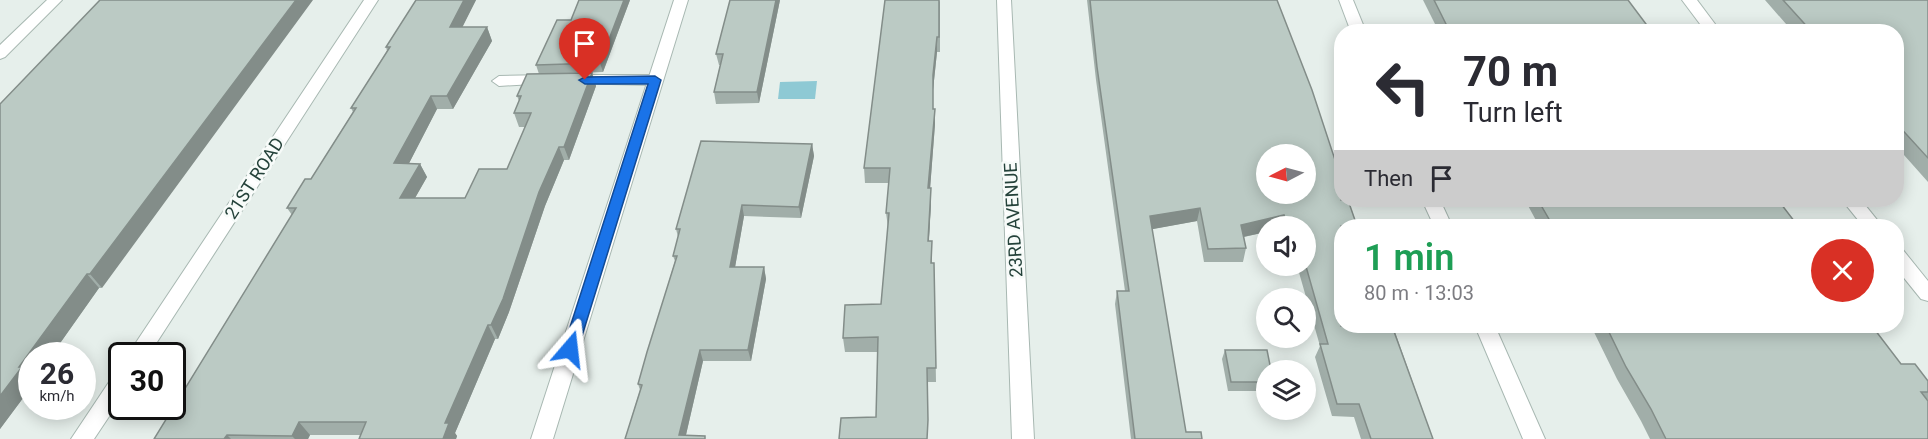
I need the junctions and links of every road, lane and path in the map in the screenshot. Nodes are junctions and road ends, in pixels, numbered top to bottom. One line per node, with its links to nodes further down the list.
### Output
1 (55, 0): 9 (street)
2 (371, 0): 17 (street, 21ST ROAD)
3 (681, 0): 10 (street)
4 (1004, 0): 21 (street, 23RD AVENUE)
5 (1346, 0): 7 (street)
6 (1689, 0): 8 (street)
7 (1356, 24)
8 (1708, 24)
9 (0, 54)
10 (655, 80): 11 (lane); 20 (street)
11 (499, 81)
12 (1857, 207): 13 (street)
13 (1867, 219)
14 (1904, 265): 15 (street)
15 (1928, 294)
16 (1488, 333): 22 (street)
17 (146, 342)
18 (108, 400): 19 (street)
19 (82, 439)
20 (542, 439)
21 (1023, 439)
22 (1533, 439)

